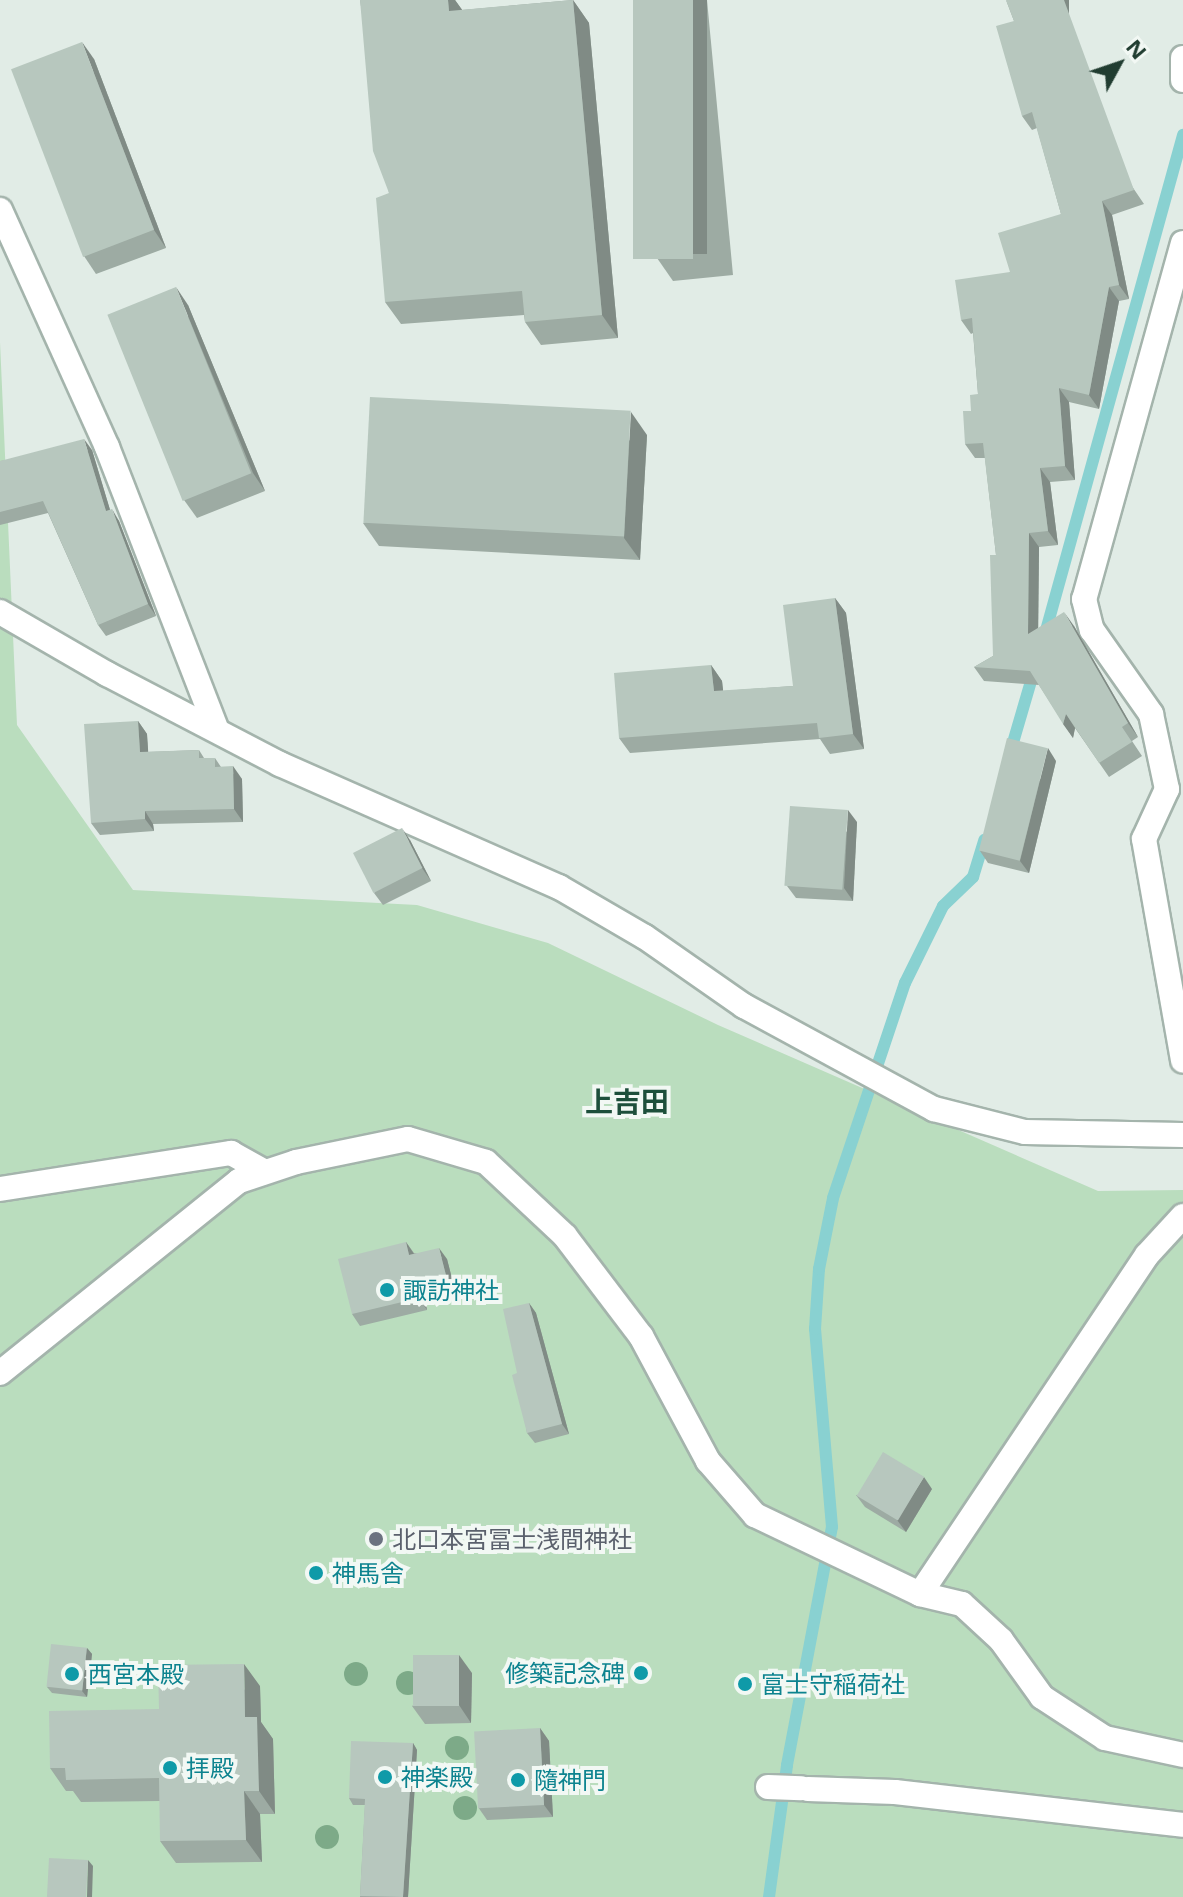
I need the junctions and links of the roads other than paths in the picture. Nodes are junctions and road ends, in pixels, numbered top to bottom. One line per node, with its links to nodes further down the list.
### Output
1 (1183, 58): 2 (street)
2 (1183, 80)
3 (0, 210): 6 (street)
4 (1183, 243): 7 (street)
5 (0, 612): 6 (street)
6 (216, 728): 8 (street)
7 (1183, 1061)
8 (1183, 1135)
9 (263, 1171): 10 (street); 12 (street); 13 (street)
10 (0, 1189)
11 (1183, 1216): 13 (street)
12 (0, 1373)
13 (920, 1594): 14 (street)
14 (1183, 1755)
15 (768, 1787): 16 (street)
16 (1183, 1825)

